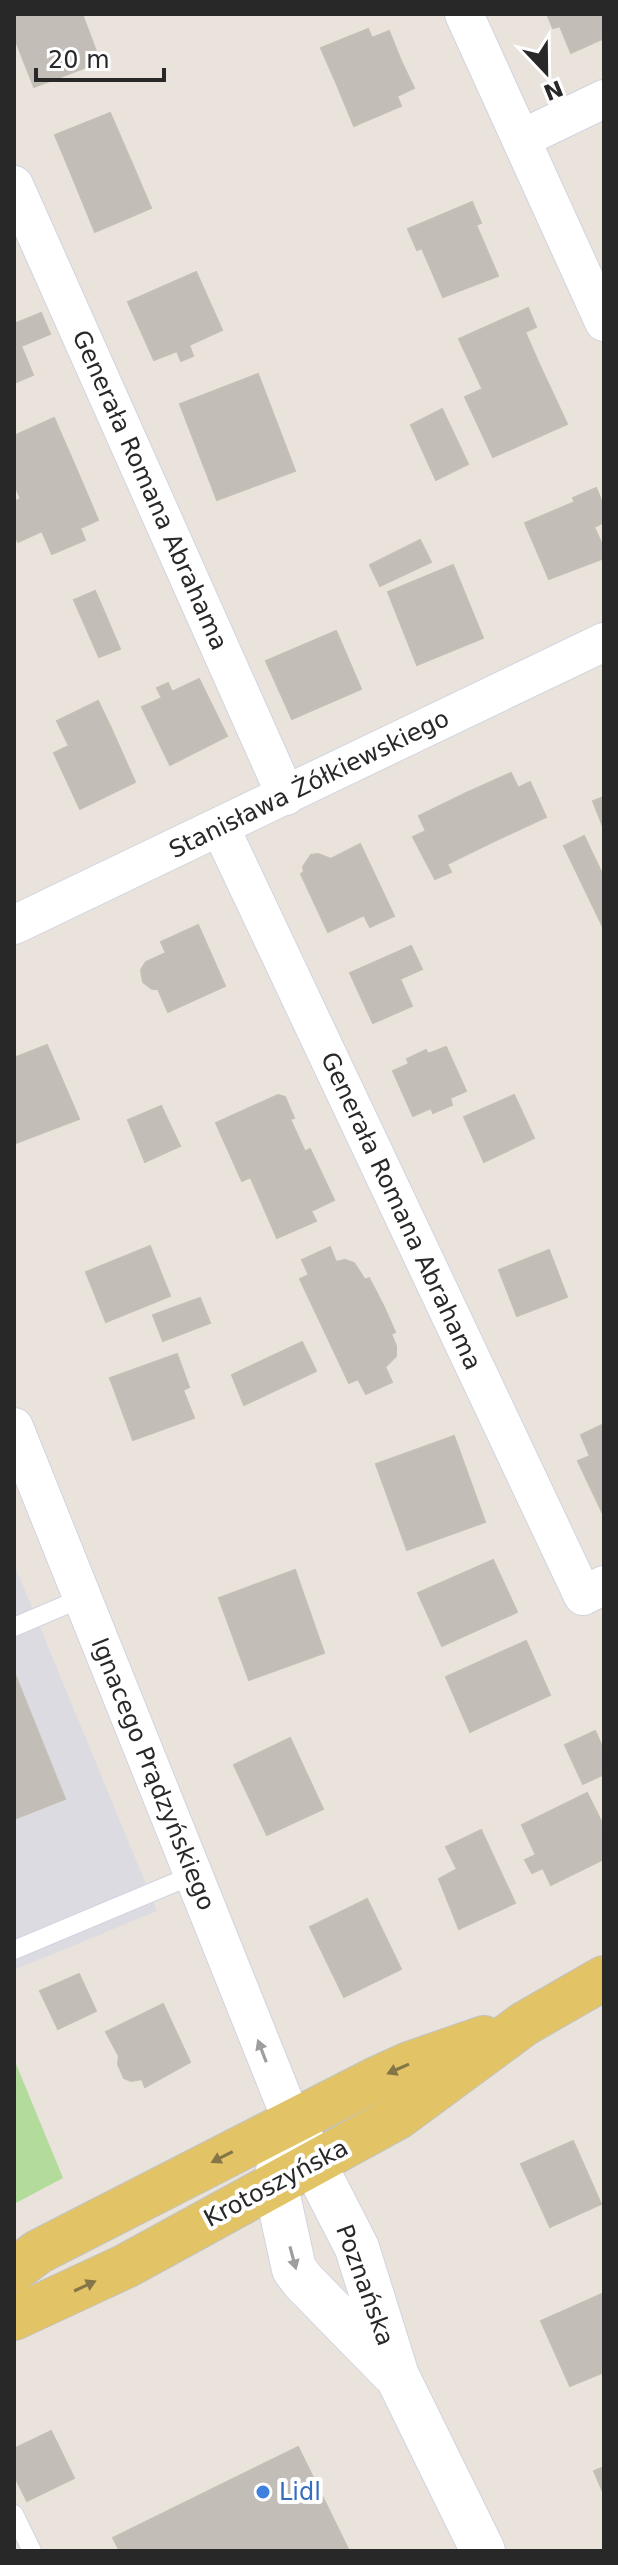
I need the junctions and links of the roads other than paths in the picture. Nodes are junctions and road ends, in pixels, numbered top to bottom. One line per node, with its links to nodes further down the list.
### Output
1 (464, 14): 3 (street)
2 (604, 99): 3 (street)
3 (521, 139): 5 (street)
4 (14, 185): 7 (street, Generała Romana Abrahama)
5 (604, 322)
6 (604, 642): 7 (street, Stanisława Żółkiewskiego)
7 (286, 796): 8 (street, Stanisława Żółkiewskiego)
8 (220, 827): 9 (street, Stanisława Żółkiewskiego); 11 (street, Generała Romana Abrahama)
9 (14, 925)
10 (14, 1427): 12 (street, Ignacego Prądzyńskiego)
11 (593, 1590)
12 (82, 1598): 13 (lane); 14 (street, Ignacego Prądzyńskiego)
13 (14, 1627)
14 (193, 1875): 15 (lane); 18 (street, Ignacego Prądzyńskiego, one-way to 14)
15 (14, 1950)
16 (604, 1978): 17 (main road, Krotoszyńska)
17 (524, 2024): 18 (main road, Krotoszyńska, one-way to 18); 19 (main road, Krotoszyńska)
18 (292, 2121): 19 (main road, Poznańska); 20 (main road, Poznańska); 21 (main road, Krotoszyńska, one-way to 21)
19 (314, 2162): 20 (main road, Krotoszyńska); 23 (main road, Poznańska)
20 (275, 2182): 22 (main road, Krotoszyńska, one-way to 20); 23 (main road, Poznańska, one-way to 23)
21 (14, 2270)
22 (14, 2318)
23 (397, 2376): 26 (main road, Poznańska)
24 (14, 2514): 25 (lane)
25 (32, 2551)
26 (483, 2551)

